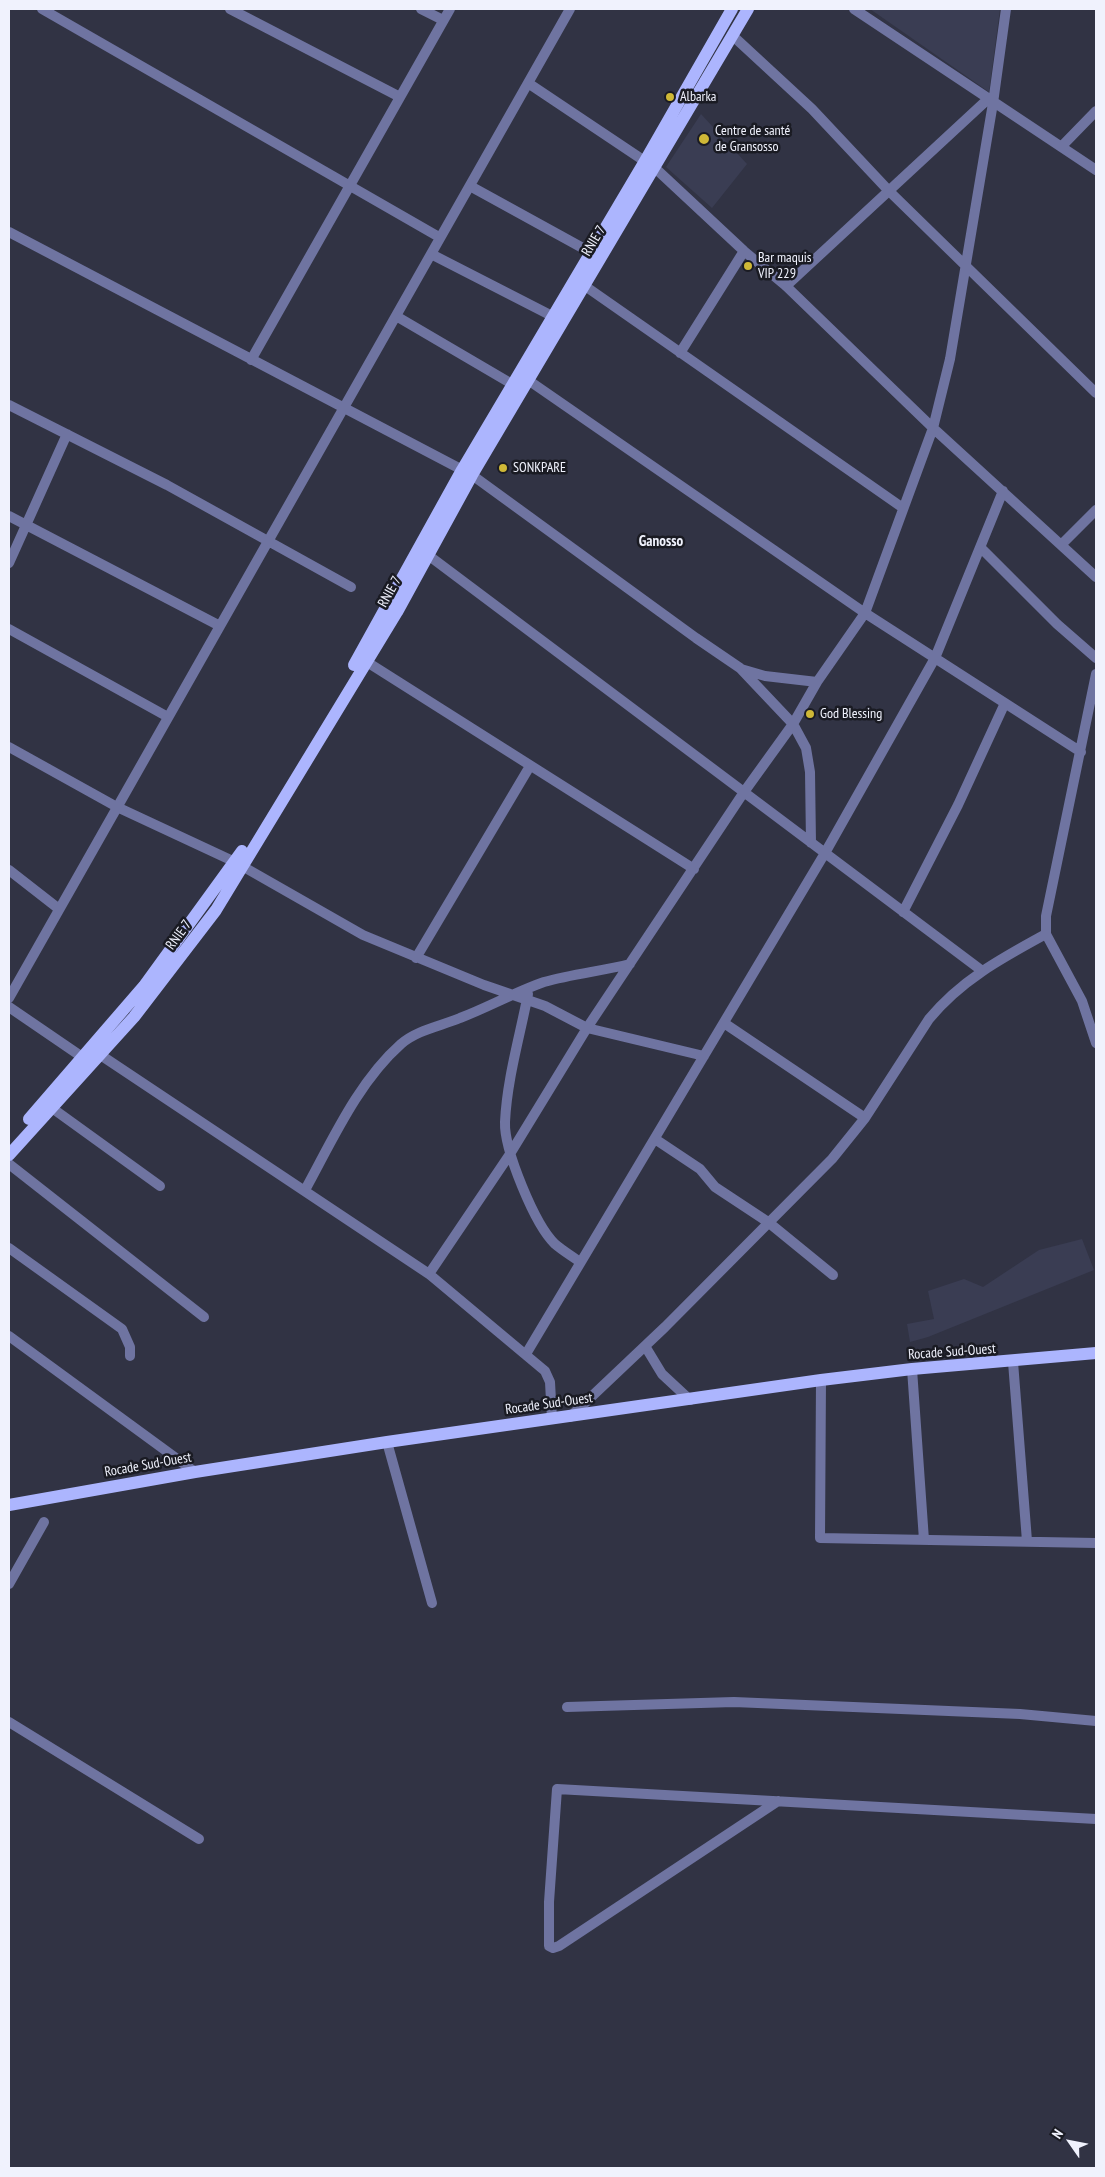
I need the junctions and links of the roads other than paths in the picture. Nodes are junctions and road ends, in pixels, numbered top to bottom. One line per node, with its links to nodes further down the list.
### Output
1 (42, 9): 19 (street)
2 (421, 9): 10 (street)
3 (450, 9): 10 (street)
4 (570, 9): 12 (street)
5 (732, 9): 17 (main road, RNIE 7 / RNIE 7)
6 (748, 9): 11 (main road, RNIE 7 / RNIE 7)
7 (854, 9): 14 (street)
8 (1006, 9): 14 (street)
9 (236, 10): 13 (street)
10 (443, 20): 13 (street)
11 (733, 36): 17 (main road, RNIE 7 / RNIE 7); 21 (street)
12 (528, 83): 17 (street); 20 (street)
13 (400, 97): 19 (street)
14 (991, 101): 16 (street); 21 (street); 27 (street)
15 (1096, 111): 16 (street)
16 (1061, 147): 18 (street)
17 (650, 165): 24 (street); 25 (main road, RNIE 7 / RNIE 7); 28 (main road, RNIE 7 / RNIE 7)
18 (1096, 170)
19 (349, 186): 23 (street); 33 (street)
20 (470, 186): 23 (street); 25 (street)
21 (889, 191): 27 (street); 29 (street)
22 (9, 232): 33 (street)
23 (439, 237): 26 (street)
24 (744, 251): 29 (street); 32 (street)
25 (590, 252): 31 (main road, RNIE 7 / RNIE 7)
26 (431, 254): 30 (street); 31 (street)
27 (967, 267): 36 (street); 39 (street)
28 (585, 286): 32 (street); 34 (main road, RNIE 7 / RNIE 7)
29 (786, 286): 39 (street)
30 (396, 316): 35 (street); 38 (street)
31 (554, 317): 35 (main road, RNIE 7 / RNIE 7)
32 (680, 352): 43 (street)
33 (251, 360): 38 (street)
34 (528, 380): 41 (main road, RNIE 7 / RNIE 7); 54 (street)
35 (512, 384): 41 (main road, RNIE 7 / RNIE 7)
36 (1096, 393)
37 (9, 405): 40 (street)
38 (344, 408): 41 (street); 47 (street)
39 (933, 428): 42 (street); 43 (street)
40 (67, 434): 46 (street); 47 (street)
41 (467, 473): 50 (main road, RNIE 7 / RNIE 7); 60 (street); 73 (main road, RNIE 7 / RNIE 7)
42 (1003, 490): 48 (street); 49 (street)
43 (903, 508): 54 (street)
44 (1096, 510): 48 (street)
45 (9, 516): 46 (street)
46 (26, 524): 51 (street); 55 (street)
47 (268, 541): 53 (street); 55 (street)
48 (1062, 544): 52 (street)
49 (981, 548): 57 (street); 58 (street)
50 (428, 555): 59 (main road, RNIE 7 / RNIE 7); 69 (street)
51 (9, 563)
52 (1096, 577)
53 (352, 587)
54 (865, 613): 57 (street); 62 (street)
55 (220, 626): 64 (street)
56 (9, 630): 64 (street)
57 (935, 658): 63 (street); 72 (street)
58 (1096, 658)
59 (366, 662): 68 (street); 73 (main road, RNIE 7 / RNIE 7)
60 (740, 668): 62 (street); 65 (street)
61 (1096, 674): 67 (street)
62 (817, 682): 65 (street)
63 (1005, 703): 67 (street); 77 (street)
64 (168, 717): 70 (street)
65 (793, 724): 69 (street); 71 (street)
66 (9, 747): 70 (street)
67 (1081, 752): 78 (street)
68 (530, 766): 74 (street); 79 (street)
69 (744, 792): 71 (street); 74 (street)
70 (117, 807): 73 (street); 76 (street)
71 (811, 843): 72 (street)
72 (825, 853): 77 (street); 87 (street)
73 (238, 864): 79 (street); 91 (main road, RNIE 7 / RNIE 7)
74 (694, 869): 80 (street)
75 (9, 870): 76 (street)
76 (59, 909): 84 (street)
77 (903, 912): 81 (street)
78 (1046, 934): 81 (street); 89 (street)
79 (416, 958): 83 (street)
80 (630, 964): 82 (street); 88 (street)
81 (981, 970): 93 (street)
82 (529, 988): 83 (street); 85 (street)
83 (512, 994): 85 (street); 100 (street)
84 (9, 998)
85 (527, 1000): 88 (street); 96 (street)
86 (9, 1007): 91 (street)
87 (724, 1023): 90 (street); 93 (street)
88 (588, 1028): 90 (street); 96 (street)
89 (1096, 1043)
90 (704, 1056): 94 (street)
91 (91, 1058): 92 (main road, RNIE 7 / RNIE 7); 95 (main road, RNIE 7 / RNIE 7); 100 (street)
92 (52, 1108): 97 (main road, RNIE 7 / RNIE 7); 99 (street)
93 (865, 1118): 101 (street)
94 (655, 1139): 101 (street); 103 (street)
95 (9, 1144)
96 (510, 1154): 103 (street); 104 (street)
97 (9, 1155)
98 (9, 1164): 106 (street)
99 (160, 1186)
100 (304, 1190): 104 (street)
101 (768, 1222): 105 (street); 108 (street)
102 (9, 1248): 111 (street)
103 (580, 1262): 110 (street)
104 (429, 1274): 110 (street)
105 (832, 1275)
106 (204, 1317)
107 (9, 1336): 119 (street)
108 (645, 1346): 115 (street); 116 (street)
109 (1096, 1353): 112 (main road, Rocade Sud-Ouest)
110 (526, 1354): 117 (street)
111 (130, 1356)
112 (1013, 1362): 113 (main road, Rocade Sud-Ouest); 123 (street)
113 (912, 1369): 114 (main road, Rocade Sud-Ouest); 122 (street)
114 (822, 1380): 115 (main road, Rocade Sud-Ouest); 122 (street)
115 (690, 1400): 116 (main road, Rocade Sud-Ouest)
116 (570, 1417): 117 (main road, Rocade Sud-Ouest)
117 (552, 1419): 118 (main road, Rocade Sud-Ouest)
118 (387, 1442): 119 (main road, Rocade Sud-Ouest); 126 (street)
119 (194, 1472): 120 (main road, Rocade Sud-Ouest)
120 (9, 1505)
121 (44, 1522): 125 (street)
122 (924, 1540): 123 (street)
123 (1027, 1541): 124 (street)
124 (1096, 1542)
125 (9, 1584)
126 (432, 1603)
127 (567, 1707): 128 (street)
128 (1096, 1721)
129 (9, 1722): 132 (street)
130 (778, 1801): 130 (street); 131 (street)
131 (1096, 1819)
132 (199, 1839)

